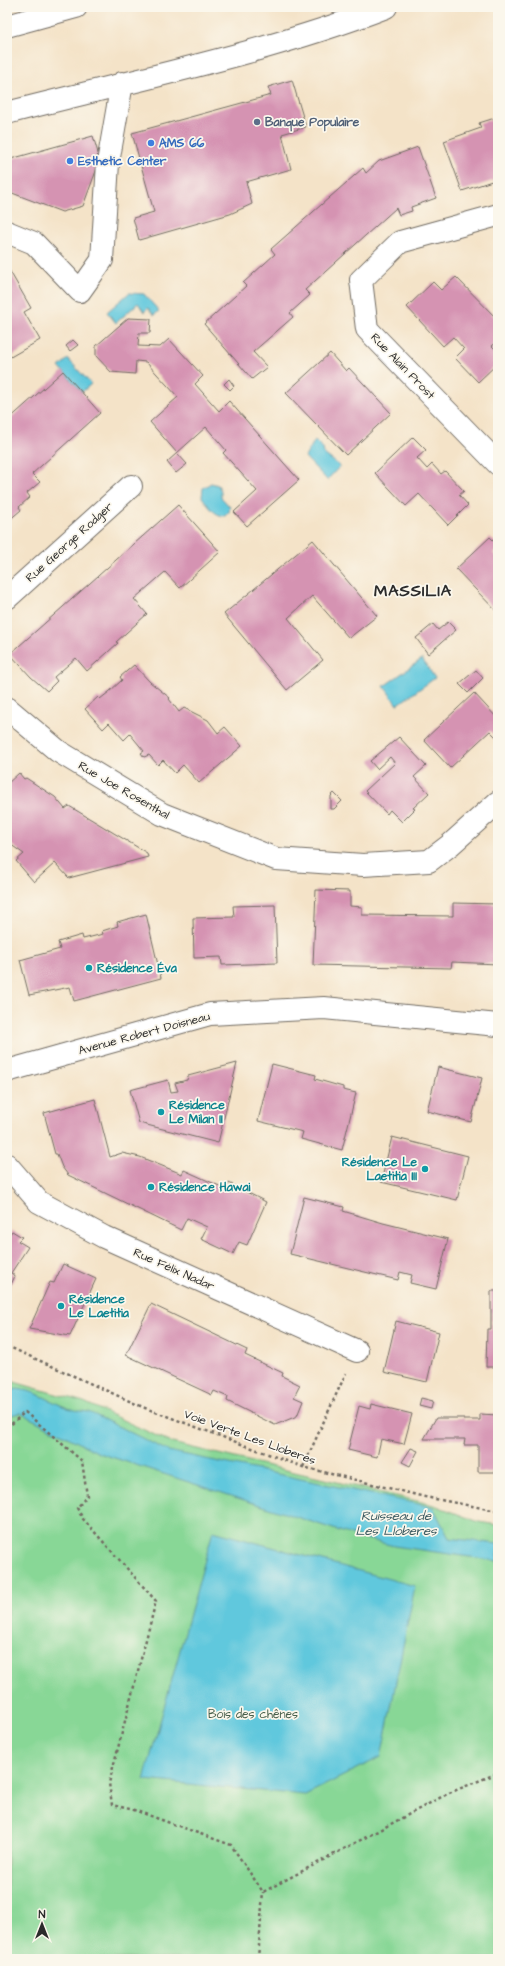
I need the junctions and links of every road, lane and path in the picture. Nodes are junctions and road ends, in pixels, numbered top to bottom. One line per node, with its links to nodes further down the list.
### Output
1 (76, 7): 3 (street)
2 (386, 7): 4 (street)
3 (7, 26)
4 (122, 83): 5 (street); 7 (street)
5 (7, 113)
6 (498, 215): 8 (street, Rue Alain Prost)
7 (7, 232)
8 (498, 464)
9 (131, 486): 10 (street, Rue George Rodger)
10 (7, 598)
11 (7, 708): 12 (street, Rue Joe Rosenthal)
12 (498, 802)
13 (498, 1025): 14 (street, Avenue Robert Doisneau)
14 (7, 1071)
15 (7, 1165): 17 (street, Rue Félix Nadar)
16 (7, 1346): 19 (path, Voie Verte Les Lloberes)
17 (357, 1351): 19 (path)
18 (7, 1428): 22 (path)
19 (303, 1467): 20 (path, Voie Verte Les Lloberes)
20 (498, 1511)
21 (498, 1773): 22 (path)
22 (263, 1892): 23 (path)
23 (258, 1959)

